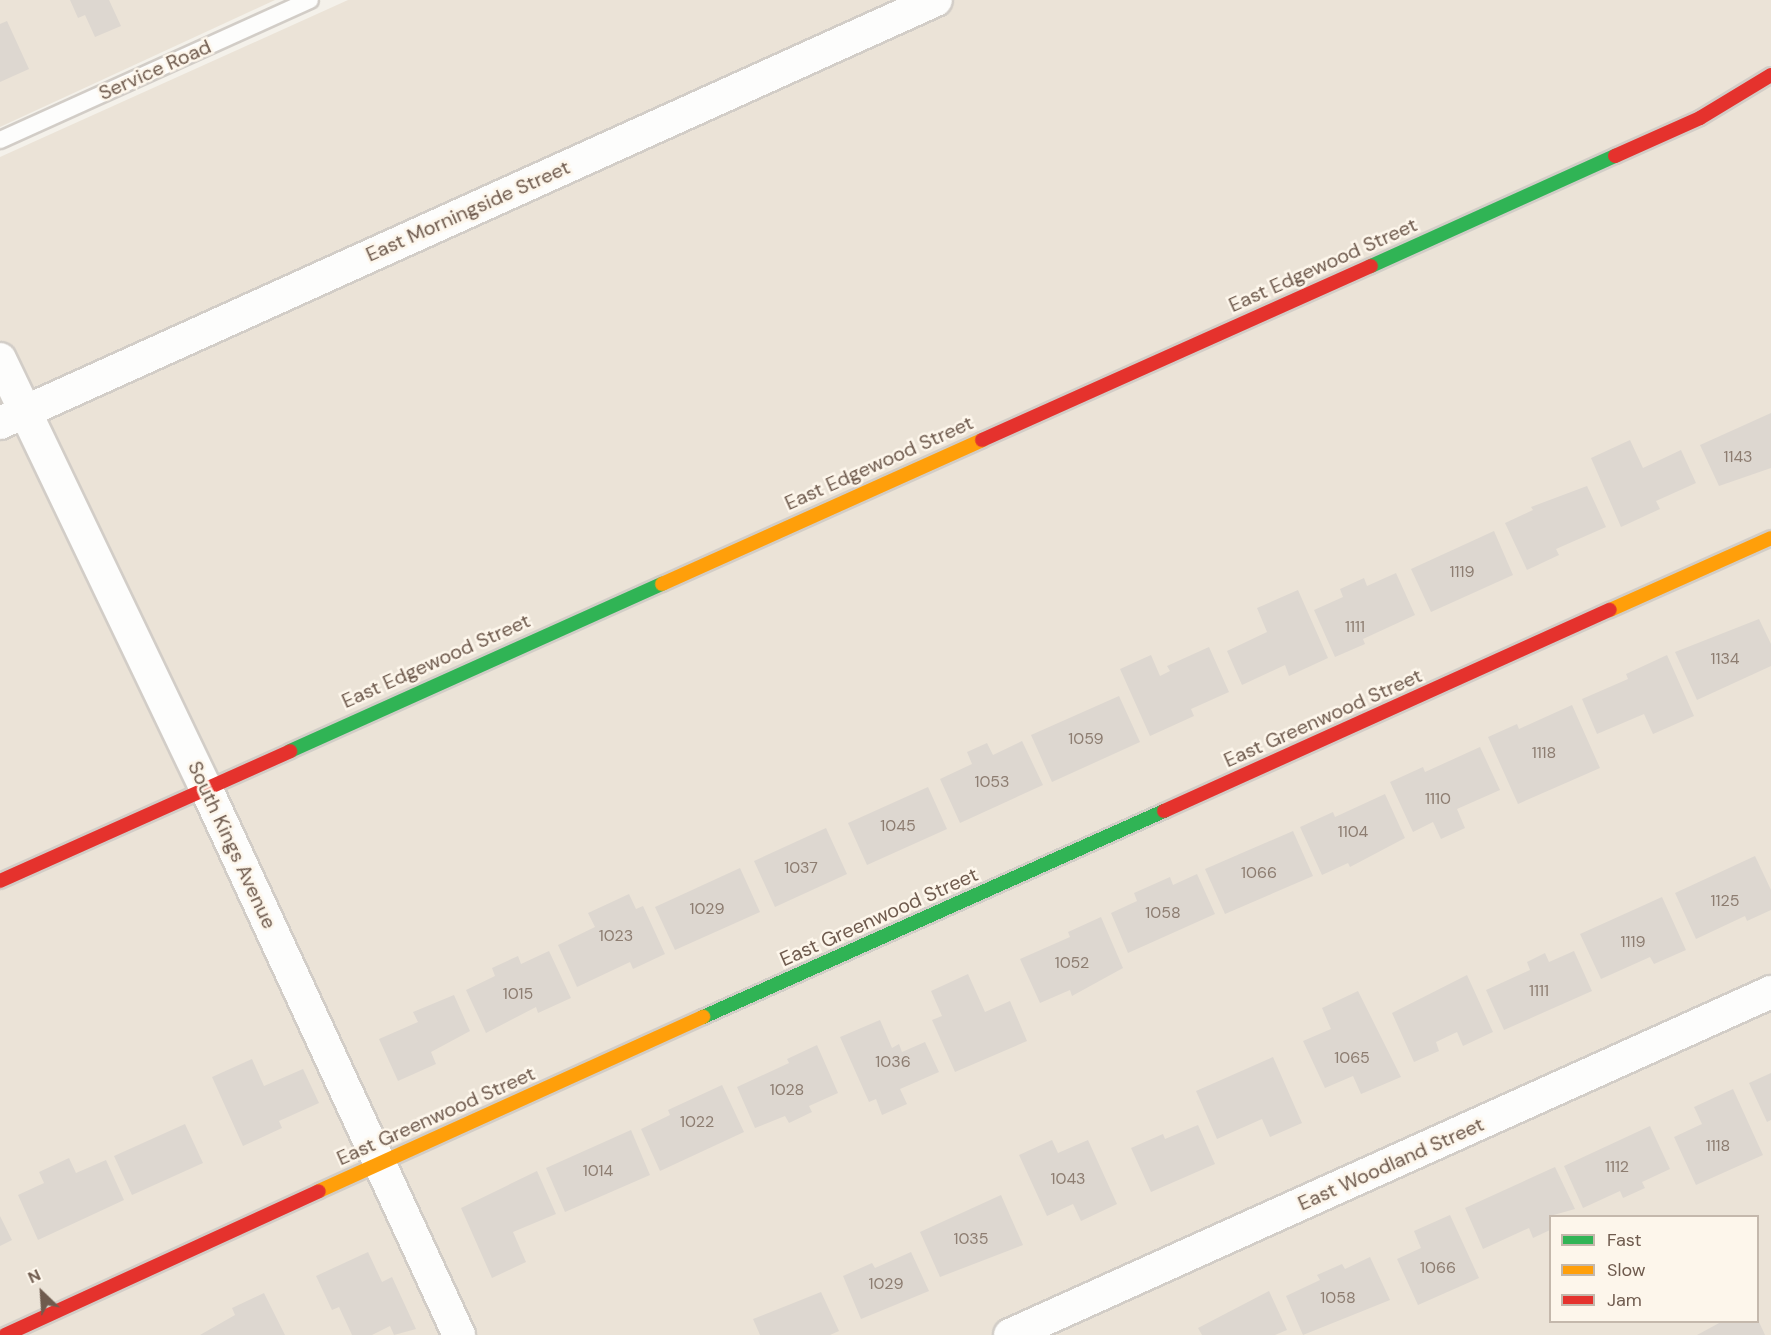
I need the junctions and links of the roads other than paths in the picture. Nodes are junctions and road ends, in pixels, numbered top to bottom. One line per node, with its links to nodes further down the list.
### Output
1 (310, 0): 4 (lane, Service Road)
2 (936, 0): 6 (street, East Morningside Street)
3 (1771, 75): 8 (street, East Edgewood Street)
4 (0, 140)
5 (0, 358): 6 (street, South Kings Avenue)
6 (12, 417): 8 (street, South Kings Avenue)
7 (1771, 538): 11 (street, East Greenwood Street)
8 (205, 786): 9 (street, East Edgewood Street); 11 (street, South Kings Avenue)
9 (0, 881)
10 (1771, 992): 14 (street, East Woodland Street)
11 (379, 1163): 12 (street, East Greenwood Street); 13 (street, South Kings Avenue)
12 (5, 1335)
13 (459, 1335)
14 (1010, 1335)

